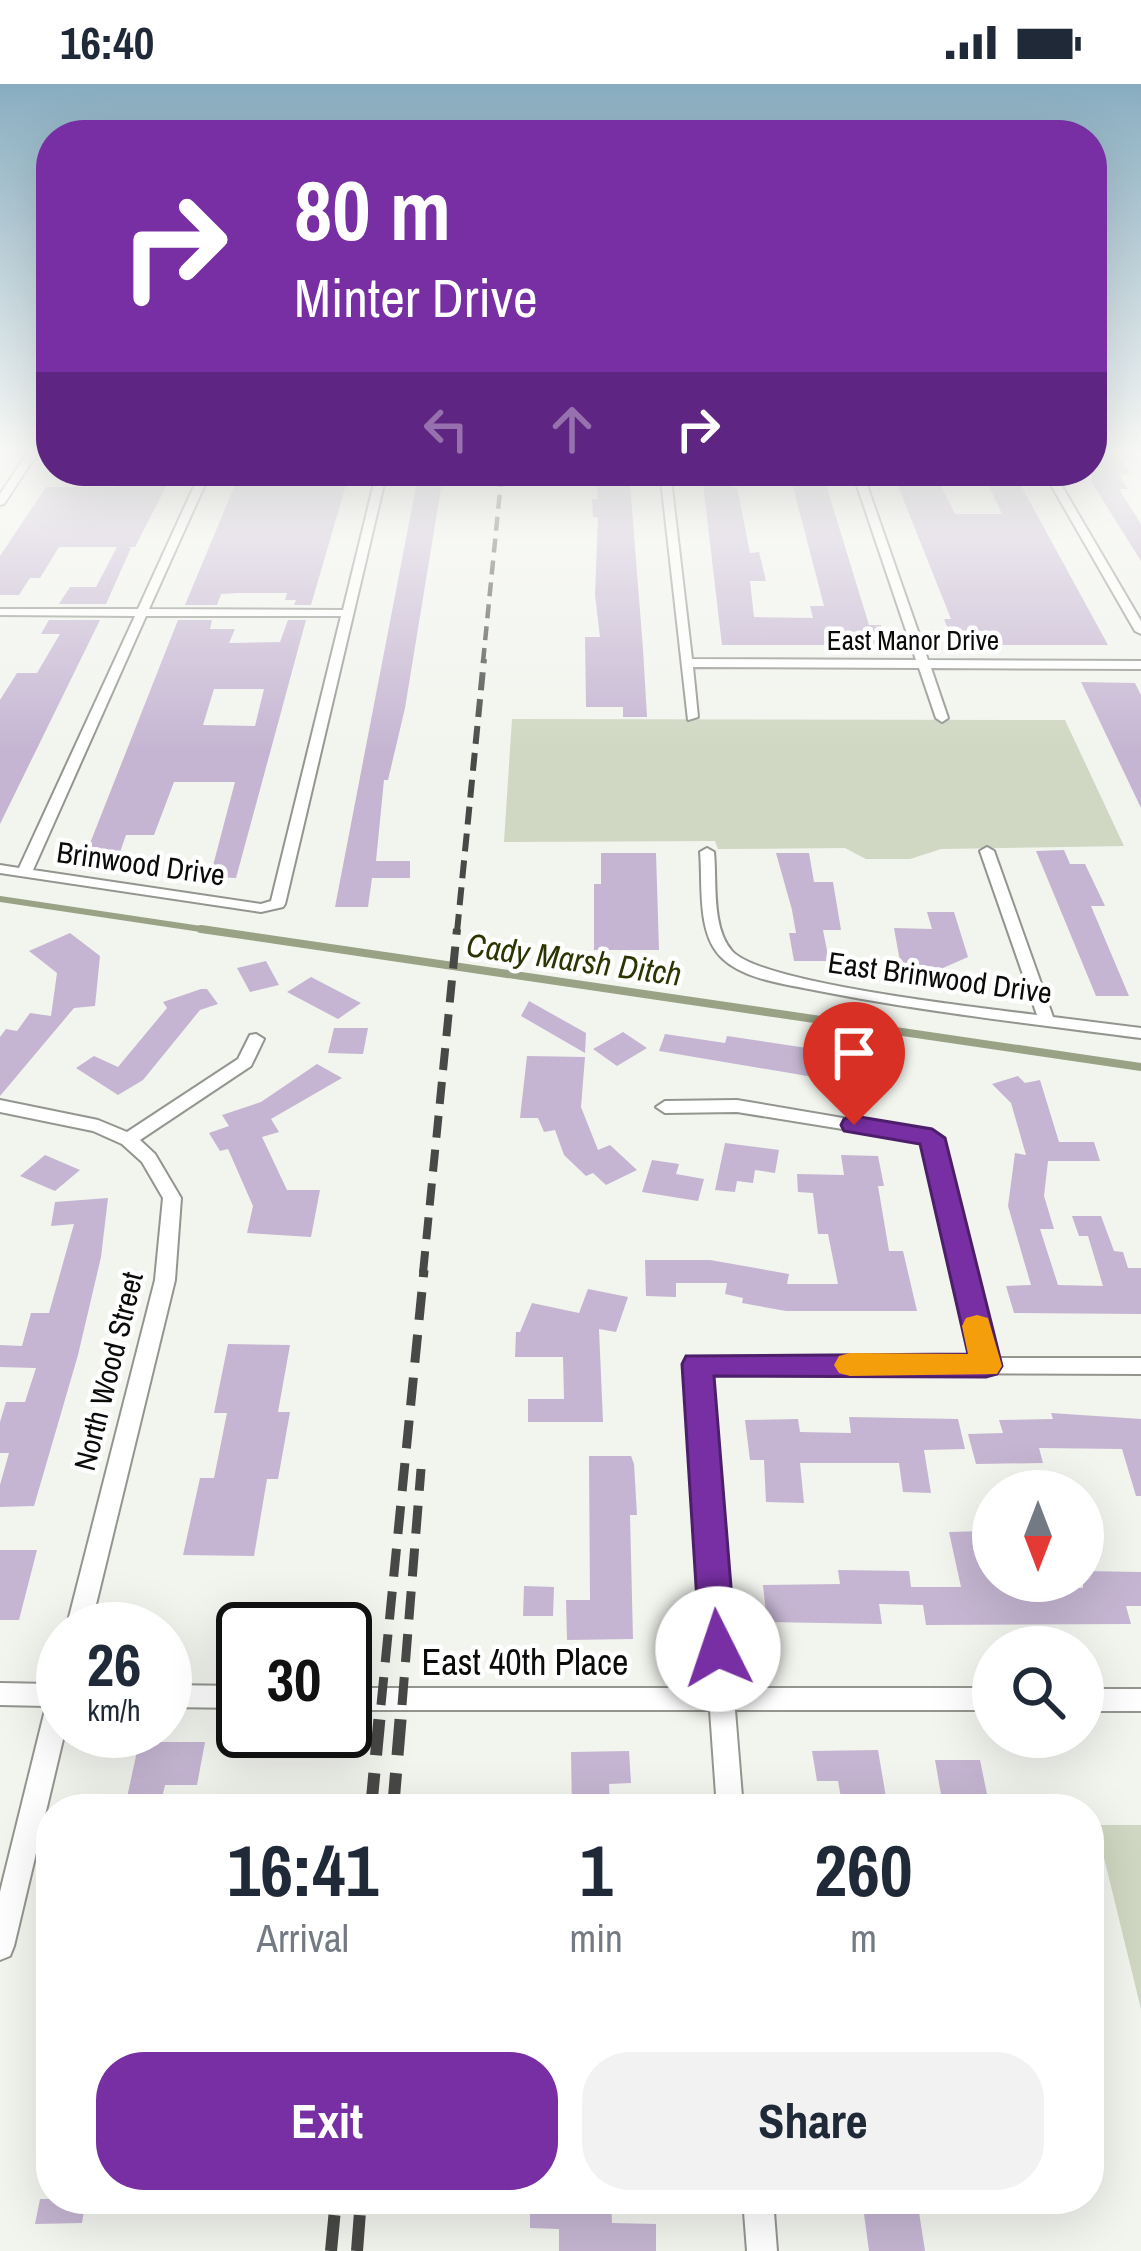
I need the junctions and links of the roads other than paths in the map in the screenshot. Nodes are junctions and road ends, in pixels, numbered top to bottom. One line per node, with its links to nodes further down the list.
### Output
1 (171, 549): 7 (street)
2 (364, 549): 8 (street)
3 (673, 549): 10 (street)
4 (884, 549): 11 (street)
5 (1093, 549): 9 (street)
6 (0, 612): 7 (street)
7 (142, 613): 8 (street); 18 (street)
8 (349, 613): 18 (street, Brinwood Drive)
9 (1141, 632)
10 (686, 663): 11 (street, East Manor Drive); 13 (street)
11 (923, 664): 12 (street, East Manor Drive); 14 (street)
12 (1141, 664)
13 (692, 717)
14 (942, 718)
15 (987, 851): 19 (street)
16 (707, 852): 19 (street, East Brinwood Drive)
17 (0, 869): 18 (street, Brinwood Drive)
18 (24, 873)
19 (1046, 1019): 20 (street, East Brinwood Drive)
20 (1141, 1033)
21 (256, 1039): 24 (street)
22 (0, 1106): 24 (street)
23 (664, 1107): 25 (street)
24 (128, 1140): 27 (street, North Wood Street)
25 (986, 1366): 26 (street); 30 (street)
26 (1141, 1366)
27 (85, 1602)
28 (36, 1693): 29 (street)
29 (0, 1694)
30 (722, 1697): 31 (street, East 40th Place); 32 (street, East 40th Place); 37 (street)
31 (372, 1699)
32 (972, 1699)
33 (1104, 1700): 34 (street)
34 (1141, 1700)
35 (46, 1758): 36 (street)
36 (37, 1794)
37 (729, 1794)
38 (36, 1799): 39 (street)
39 (0, 1946)
40 (759, 2214): 41 (street)
41 (762, 2251)

